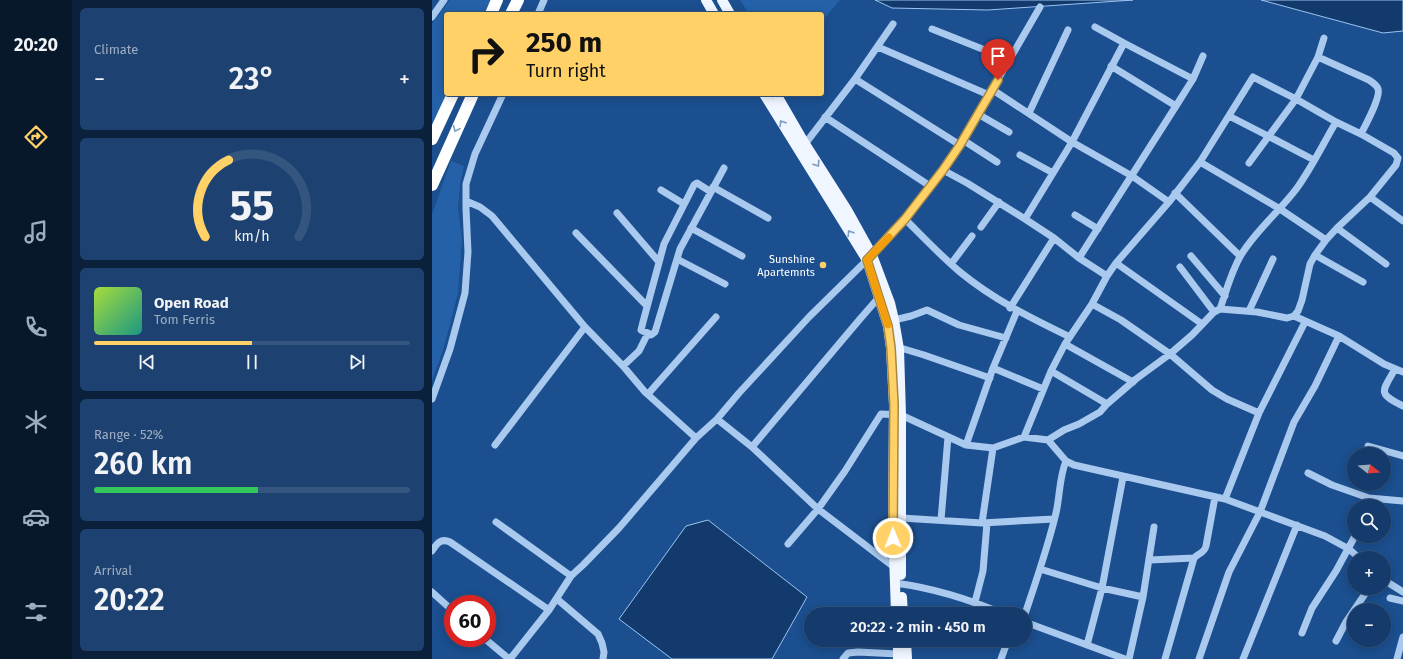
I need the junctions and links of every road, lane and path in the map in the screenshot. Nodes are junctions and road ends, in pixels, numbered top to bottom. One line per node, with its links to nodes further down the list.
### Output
1 (444, 0): 13 (street)
2 (497, 0): 8 (highway)
3 (518, 0): 9 (highway)
4 (544, 0): 10 (street)
5 (706, 0): 11 (main road)
6 (722, 0): 12 (main road)
7 (1040, 7): 23 (street)
8 (492, 12)
9 (512, 12)
10 (539, 12)
11 (713, 12)
12 (729, 12)
13 (432, 16)
14 (893, 24): 20 (street)
15 (1095, 27): 19 (street)
16 (932, 29): 23 (street)
17 (1068, 30): 35 (street)
18 (1324, 38): 22 (street)
19 (1124, 43): 24 (street); 26 (street)
20 (878, 47): 25 (street); 27 (street)
21 (1203, 56): 26 (street)
22 (1318, 56): 33 (street); 41 (street)
23 (1010, 60): 27 (street)
24 (1111, 66): 34 (street); 45 (street)
25 (855, 79): 38 (street); 44 (street)
26 (1193, 79): 34 (street)
27 (991, 92): 35 (street); 36 (street)
28 (452, 96): 43 (highway)
29 (472, 96): 56 (highway, one-way to 56)
30 (502, 96): 63 (street)
31 (765, 96): 60 (main road, one-way to 31)
32 (777, 96): 46 (main road)
33 (1296, 99): 37 (street); 39 (street); 42 (street)
34 (1176, 106): 55 (street)
35 (1029, 113): 45 (street)
36 (978, 114): 40 (street); 44 (street)
37 (1229, 116): 42 (street); 50 (street)
38 (825, 117): 46 (street); 57 (street)
39 (1336, 122): 41 (street); 48 (street)
40 (1009, 132)
41 (1361, 134): 62 (street)
42 (1268, 136): 48 (street); 51 (street)
43 (432, 139)
44 (962, 142): 49 (street); 53 (street)
45 (1072, 142): 54 (street); 55 (street)
46 (805, 144): 60 (main road, one-way to 60)
47 (1020, 155): 54 (street)
48 (1314, 160): 67 (street)
49 (998, 162)
50 (1200, 162): 61 (street); 67 (street)
51 (1249, 163)
52 (724, 168): 58 (street)
53 (943, 170): 57 (street); 64 (street)
54 (1053, 174): 72 (street)
55 (1132, 176): 65 (street); 77 (street)
56 (432, 185)
57 (930, 186): 71 (street)
58 (712, 189): 66 (street); 70 (street); 75 (street)
59 (661, 190): 66 (street)
60 (830, 191): 86 (main road)
61 (1175, 193): 65 (street); 84 (street)
62 (1370, 197): 73 (street); 76 (street)
63 (466, 201): 110 (street); 127 (street)
64 (998, 202): 72 (street); 74 (street)
65 (1169, 202): 91 (street)
66 (684, 204): 90 (street)
67 (1280, 209): 81 (street); 84 (street)
68 (616, 213): 90 (street)
69 (1075, 215): 77 (street)
70 (768, 218)
71 (905, 219): 86 (street); 92 (street)
72 (1025, 219): 80 (street)
73 (1403, 221)
74 (981, 227)
75 (691, 228): 82 (street); 87 (street)
76 (1337, 228): 81 (street); 93 (street)
77 (1098, 229): 88 (street)
78 (576, 233): 101 (street)
79 (972, 236): 92 (street)
80 (1054, 238): 88 (street); 102 (street)
81 (1326, 240): 85 (street)
82 (742, 256)
83 (1191, 256): 99 (street)
84 (1240, 256): 99 (street)
85 (1315, 256): 96 (street); 105 (street)
86 (869, 257): 98 (main road); 107 (main road); 132 (street)
87 (677, 258): 97 (street); 111 (street)
88 (1079, 258): 95 (street)
89 (1273, 259): 104 (street)
90 (659, 262): 101 (street)
91 (1116, 263): 95 (street); 109 (street)
92 (951, 264): 102 (street)
93 (1386, 264)
94 (1180, 267): 103 (street)
95 (1107, 276): 100 (street)
96 (1363, 282)
97 (725, 284)
98 (880, 296): 116 (main road); 140 (street)
99 (1225, 296): 103 (street)
100 (1092, 304): 113 (street); 117 (street)
101 (647, 306): 111 (street)
102 (1014, 309): 113 (street); 114 (street)
103 (1217, 311): 104 (street); 109 (street)
104 (1249, 311): 105 (street)
105 (1294, 316): 108 (street)
106 (716, 317): 126 (street)
107 (894, 320): 114 (street); 116 (main road)
108 (1306, 322): 112 (street); 130 (street)
109 (1202, 324): 117 (street)
110 (585, 327): 118 (street); 137 (street)
111 (648, 334): 118 (street)
112 (1339, 336): 120 (street); 150 (street)
113 (1070, 337): 115 (street)
114 (1006, 338): 119 (street)
115 (1065, 344): 121 (street); 124 (street)
116 (895, 348): 123 (street); 131 (main road)
117 (1170, 354): 124 (street); 130 (street)
118 (623, 366): 126 (street)
119 (994, 368): 123 (street); 125 (street)
120 (1394, 369): 122 (street); 129 (street)
121 (1051, 371): 125 (street); 128 (street)
122 (1403, 372)
123 (990, 378): 138 (street)
124 (1133, 382): 128 (street)
125 (1043, 389): 134 (street)
126 (648, 394): 135 (street)
127 (432, 399)
128 (1107, 404): 136 (street)
129 (1403, 406)
130 (1259, 413): 147 (street)
131 (897, 414): 133 (street); 149 (street); 151 (main road); 165 (main road)
132 (717, 419): 135 (street); 140 (street)
133 (948, 437): 138 (street); 153 (street)
134 (1024, 437): 136 (street); 141 (street)
135 (696, 438): 167 (street)
136 (1048, 440): 143 (street)
137 (496, 445)
138 (966, 445): 141 (street)
139 (1368, 446): 142 (street)
140 (752, 447): 149 (street)
141 (992, 448): 155 (street)
142 (1403, 456)
143 (1066, 461): 145 (street); 152 (street)
144 (1308, 473): 148 (street)
145 (1123, 477): 146 (street); 170 (street)
146 (1215, 497): 147 (street); 163 (street)
147 (1225, 499): 150 (street)
148 (1403, 500)
149 (818, 509): 159 (street); 165 (street)
150 (1260, 512): 156 (street); 202 (street)
151 (901, 518): 153 (street); 168 (main road)
152 (1054, 519): 155 (street); 166 (street)
153 (941, 520): 155 (street)
154 (496, 522): 167 (street)
155 (984, 523): 178 (street)
156 (1297, 525): 160 (street); 203 (street)
157 (1154, 527): 164 (street)
158 (1352, 543): 160 (street)
159 (788, 544)
160 (1349, 548): 162 (street); 186 (street)
161 (432, 551): 184 (street)
162 (1352, 551)
163 (1194, 558): 164 (street); 201 (street)
164 (1150, 560): 174 (street)
165 (894, 567): 168 (main road)
166 (1040, 569): 170 (street); 183 (street)
167 (571, 576): 176 (street)
168 (898, 584): 178 (street); 180 (main road); 181 (main road)
169 (1391, 584): 172 (street)
170 (1102, 588): 174 (street); 189 (street)
171 (432, 592): 179 (street)
172 (1403, 592)
173 (1365, 595): 188 (street)
174 (1144, 597): 200 (street)
175 (1390, 598): 177 (street)
176 (557, 599): 184 (street); 196 (street)
177 (1403, 601)
178 (975, 602): 182 (street)
179 (444, 603)
180 (896, 607)
181 (902, 607)
182 (987, 607)
183 (1027, 607)
184 (549, 610): 195 (street)
185 (1032, 625): 189 (street)
186 (1302, 633)
187 (1403, 640): 204 (street)
188 (1336, 641)
189 (1087, 645): 199 (street)
190 (495, 647): 195 (street)
191 (899, 647): 194 (main road)
192 (904, 647): 194 (main road)
193 (1005, 647): 198 (street)
194 (901, 657): 197 (street)
195 (510, 659)
196 (603, 659)
197 (843, 659)
198 (1001, 659)
199 (1125, 659)
200 (1128, 659)
201 (1165, 659)
202 (1199, 659)
203 (1243, 659)
204 (1397, 659)

